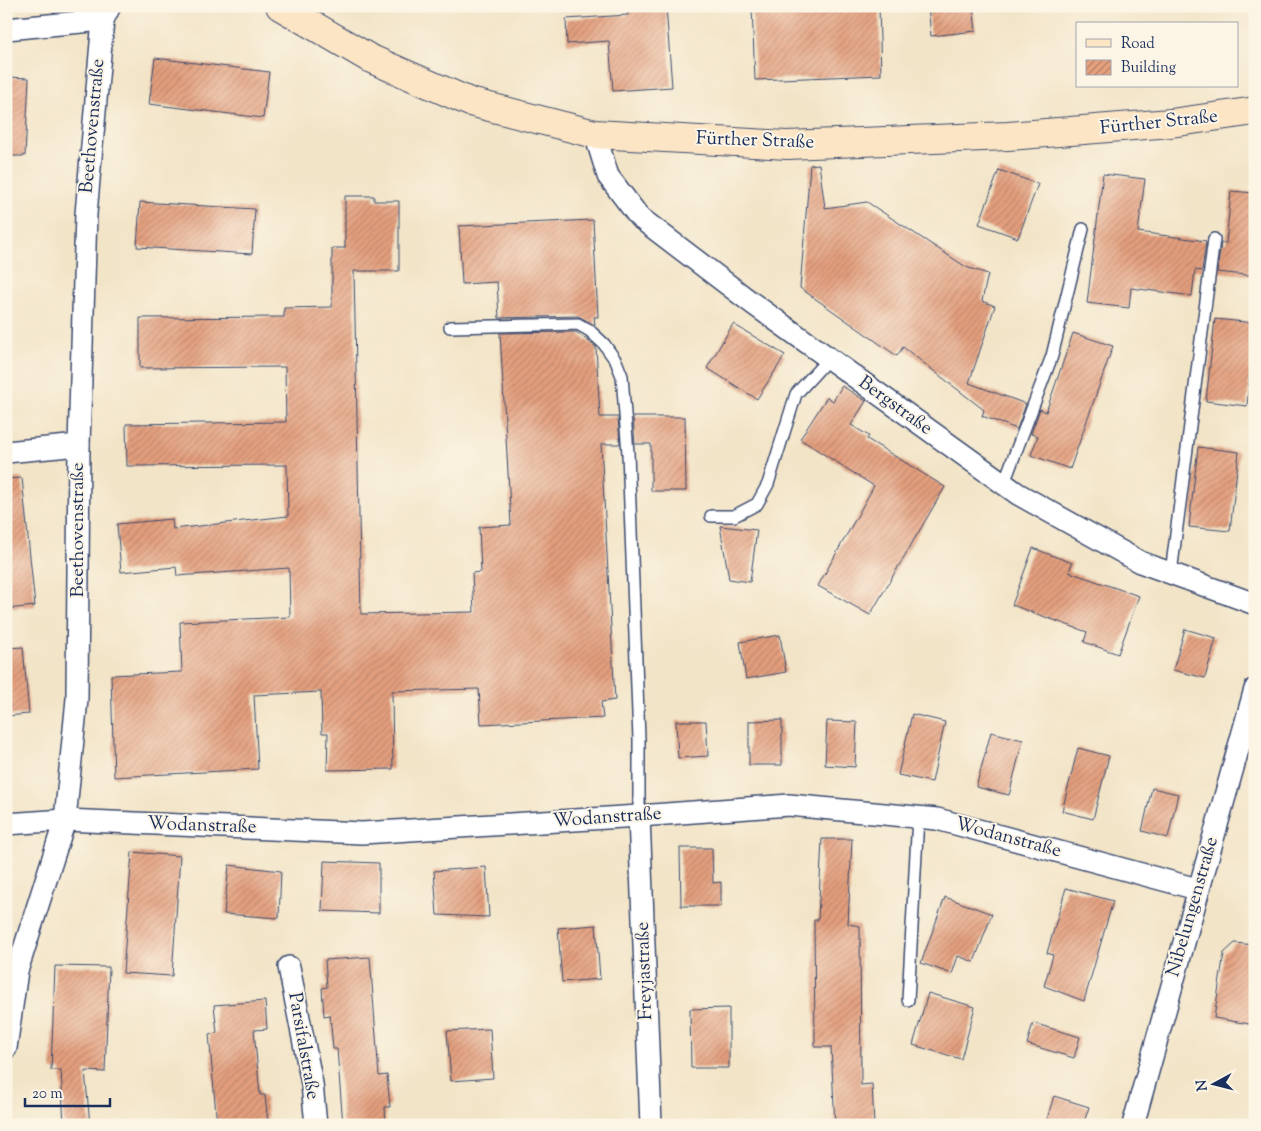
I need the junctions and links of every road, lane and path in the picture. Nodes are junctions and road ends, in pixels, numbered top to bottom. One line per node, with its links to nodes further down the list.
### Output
1 (280, 6): 5 (main road, Fürther Straße)
2 (106, 13): 3 (street); 10 (street, Beethovenstraße)
3 (6, 29)
4 (1255, 112): 5 (main road, Fürther Straße)
5 (595, 134): 9 (street, Bergstraße)
6 (1083, 230): 12 (lane)
7 (1214, 239): 14 (lane)
8 (450, 327): 17 (lane)
9 (828, 358): 12 (street, Bergstraße); 13 (lane)
10 (78, 445): 11 (street); 19 (street, Beethovenstraße)
11 (6, 452)
12 (1004, 483): 14 (street, Bergstraße)
13 (711, 516)
14 (1171, 573): 15 (street, Bergstraße)
15 (1255, 604)
16 (1255, 689): 21 (street, Nibelungenstraße)
17 (639, 816): 18 (street, Wodanstraße); 19 (street, Wodanstraße); 27 (street, Freyjastraße)
18 (918, 817): 21 (street, Wodanstraße); 24 (lane)
19 (65, 820): 20 (street, Wodanstraße); 23 (street, Beethovenstraße)
20 (6, 824)
21 (1197, 889): 28 (street, Nibelungenstraße)
22 (289, 968): 26 (street, Parsifalstraße)
23 (12, 970): 25 (street, Beethovenstraße)
24 (908, 1000)
25 (6, 1048)
26 (316, 1125)
27 (651, 1125)
28 (1133, 1125)

